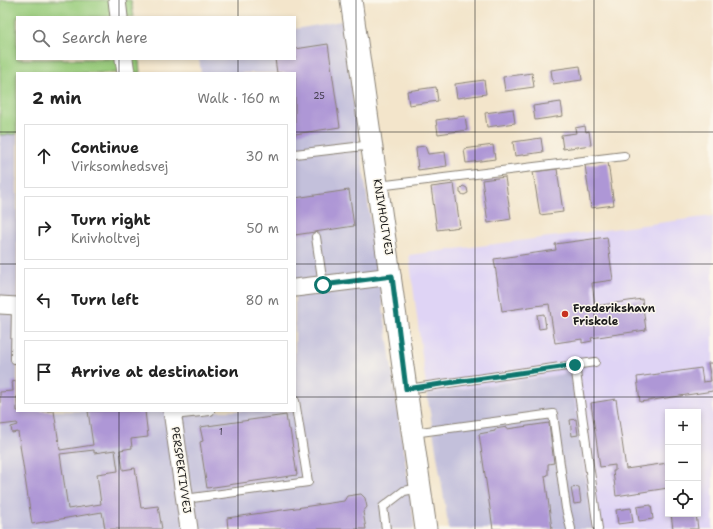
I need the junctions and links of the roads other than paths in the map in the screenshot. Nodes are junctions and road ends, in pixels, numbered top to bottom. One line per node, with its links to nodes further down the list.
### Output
1 (117, 0): 3 (street)
2 (352, 0): 6 (street, KNIVHOLTVEJ)
3 (119, 16)
4 (124, 60): 5 (street)
5 (126, 72)
6 (372, 145): 7 (lane); 9 (street, KNIVHOLTVEJ)
7 (296, 154)
8 (624, 156): 9 (lane)
9 (378, 186): 11 (street, KNIVHOLTVEJ)
10 (316, 237): 12 (lane)
11 (392, 276): 12 (street); 18 (street, KNIVHOLTVEJ)
12 (323, 285): 13 (street)
13 (296, 288)
14 (11, 306): 15 (lane)
15 (16, 358)
16 (595, 362): 17 (lane)
17 (575, 365): 18 (lane); 29 (lane)
18 (406, 389): 22 (street, KNIVHOLTVEJ)
19 (296, 407): 24 (lane)
20 (192, 412): 21 (lane)
21 (173, 413): 24 (street, PERSPEKTIVVEJ)
22 (413, 433): 23 (street, KNIVHOLTVEJ); 28 (lane)
23 (420, 488): 26 (lane); 27 (street, KNIVHOLTVEJ)
24 (185, 499): 25 (street, PERSPEKTIVVEJ)
25 (189, 529)
26 (386, 529)
27 (426, 529)
28 (572, 529)
29 (598, 529)

